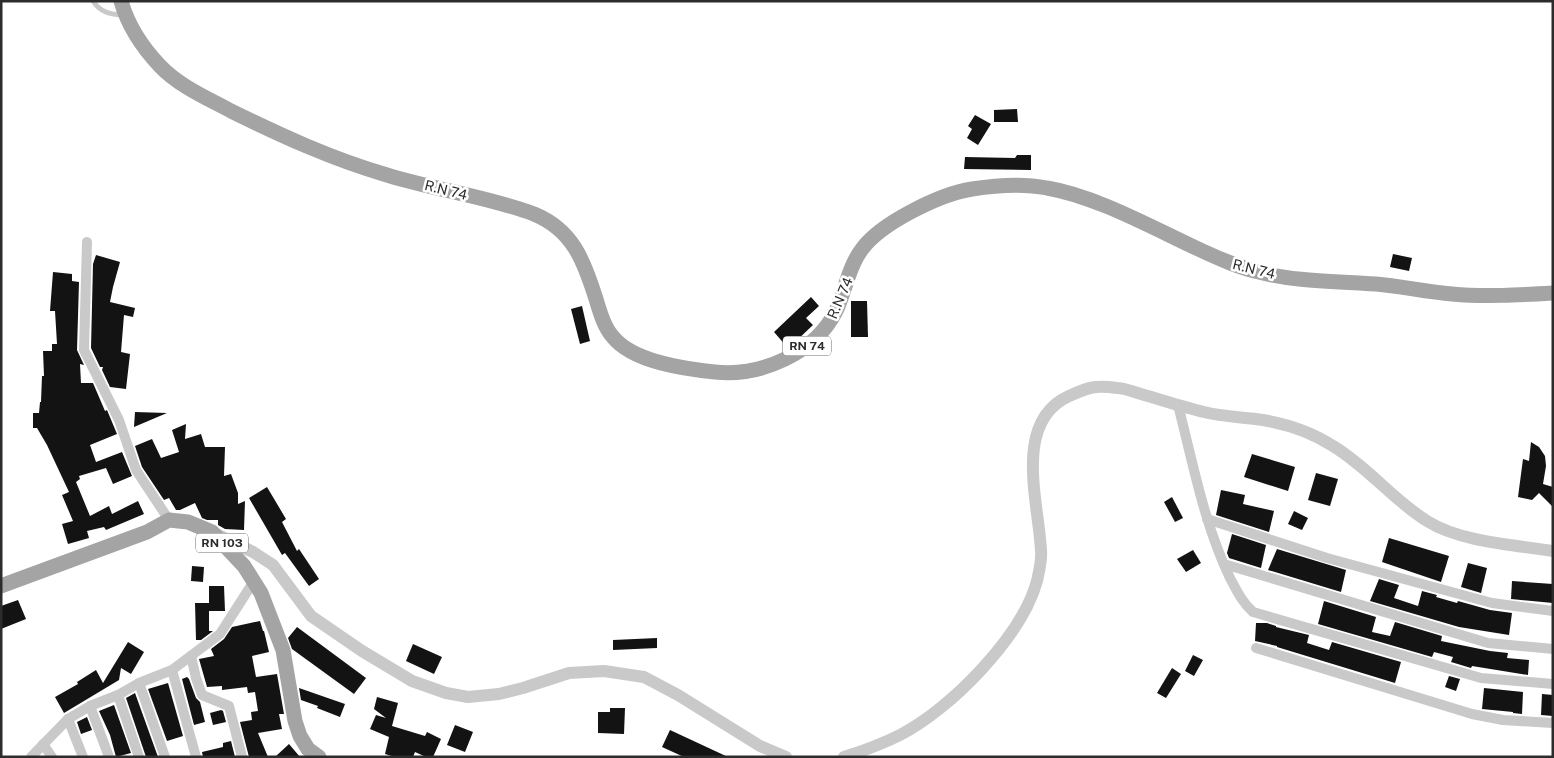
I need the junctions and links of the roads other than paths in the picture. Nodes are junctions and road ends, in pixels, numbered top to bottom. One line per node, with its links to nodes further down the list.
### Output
1 (92, 1): 2 (lane)
2 (123, 8): 4 (main road, R.N 74 / RN 74)
3 (87, 242): 7 (street)
4 (1553, 293)
5 (1178, 405): 6 (street); 9 (street); 35 (street)
6 (1207, 519): 10 (street); 13 (street)
7 (169, 520): 8 (main road, RN 103); 12 (main road)
8 (212, 532): 11 (main road, RN 103); 34 (street)
9 (1553, 551)
10 (1224, 564): 15 (street); 19 (street)
11 (254, 581): 16 (street); 33 (main road, RN 103)
12 (1, 586)
13 (1553, 611)
14 (1256, 648): 23 (street)
15 (1553, 649)
16 (191, 656): 17 (street); 32 (street)
17 (172, 670): 18 (street); 31 (street)
18 (139, 683): 20 (street); 30 (street)
19 (1553, 684)
20 (118, 695): 21 (street); 29 (street)
21 (90, 706): 22 (street); 28 (street)
22 (68, 719): 24 (street); 27 (street)
23 (1553, 723)
24 (43, 744): 25 (street); 26 (street)
25 (31, 757)
26 (52, 757)
27 (83, 757)
28 (109, 757)
29 (139, 757)
30 (165, 757)
31 (196, 757)
32 (242, 757)
33 (318, 757)
34 (786, 757)
35 (844, 757)

